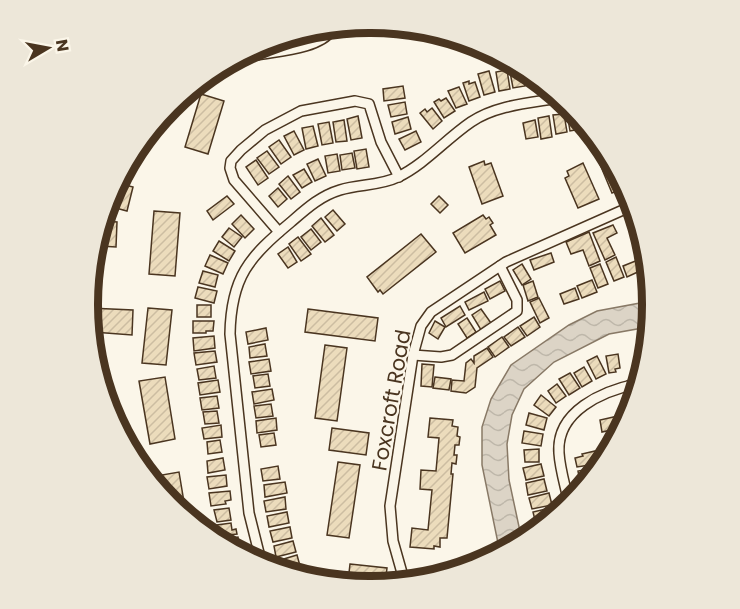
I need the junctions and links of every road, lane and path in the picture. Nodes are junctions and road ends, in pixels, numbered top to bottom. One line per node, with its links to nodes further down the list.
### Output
1 (325, 37): 2 (street)
2 (270, 52)
3 (549, 100): 4 (street)
4 (399, 177): 6 (street); 6 (street)
5 (624, 210): 7 (street, Foxcroft Road)
6 (279, 232): 11 (street)
7 (500, 266): 8 (street, Foxcroft Road); 8 (street)
8 (413, 355): 12 (street, Foxcroft Road)
9 (629, 386): 10 (street)
10 (566, 492)
11 (259, 552)
12 (402, 574)

